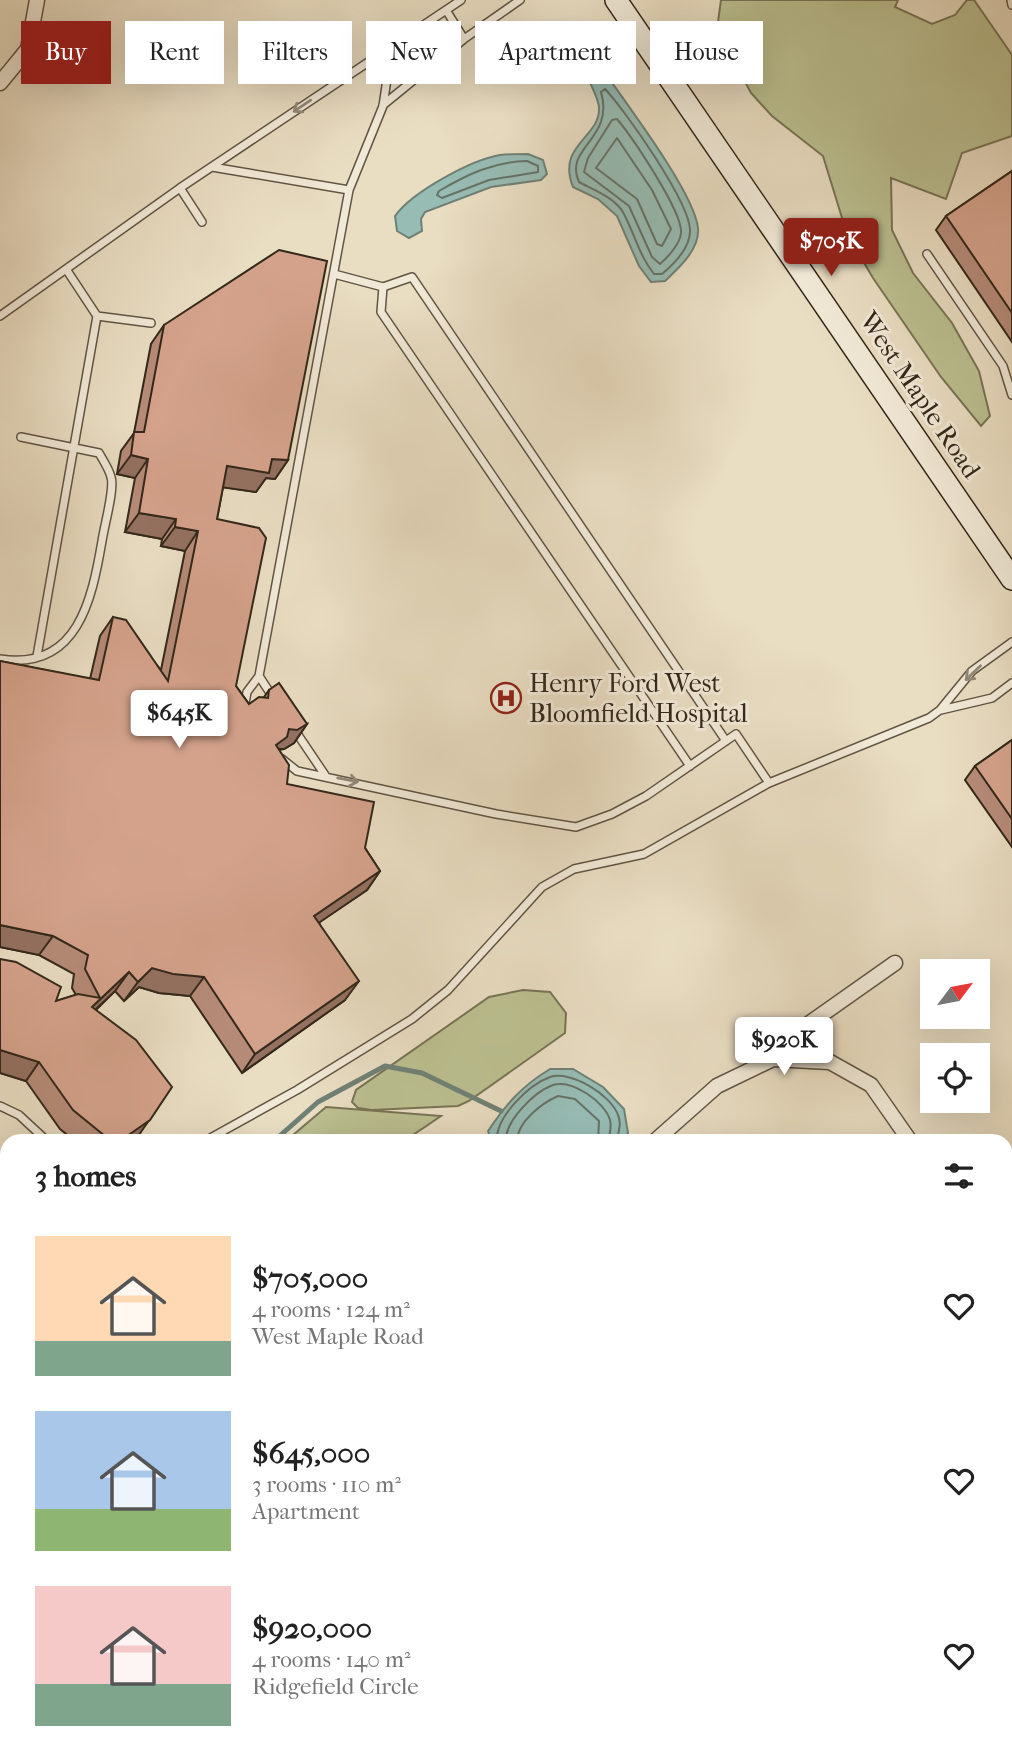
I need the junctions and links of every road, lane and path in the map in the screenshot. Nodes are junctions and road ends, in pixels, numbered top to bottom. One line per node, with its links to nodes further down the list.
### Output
1 (37, 0): 11 (street)
2 (461, 0): 7 (lane)
3 (520, 0): 9 (lane)
4 (616, 0): 28 (main road, West Maple Road)
5 (1011, 0): 6 (lane)
6 (1012, 5)
7 (446, 10): 8 (lane); 9 (lane)
8 (429, 21)
9 (464, 39): 13 (lane)
10 (366, 63): 14 (lane, one-way to 14)
11 (0, 83)
12 (386, 84): 13 (lane)
13 (383, 106): 16 (lane)
14 (212, 167): 15 (lane); 16 (lane)
15 (180, 188): 17 (lane); 19 (lane)
16 (349, 190): 20 (lane)
17 (202, 222)
18 (927, 254): 25 (lane)
19 (66, 270): 22 (lane); 23 (lane)
20 (334, 274): 21 (lane); 32 (lane)
21 (383, 287): 38 (lane); 40 (lane)
22 (0, 316)
23 (97, 316): 24 (lane); 27 (lane)
24 (151, 323)
25 (1012, 395)
26 (21, 438): 27 (lane)
27 (73, 447): 30 (lane); 30 (lane)
28 (1012, 579)
29 (1012, 642): 35 (lane, one-way to 35)
30 (37, 656): 31 (lane)
31 (0, 659)
32 (259, 676): 34 (lane); 36 (lane)
33 (1012, 683): 35 (lane)
34 (279, 707)
35 (940, 710): 42 (lane)
36 (251, 712)
37 (286, 717): 41 (lane)
38 (726, 741): 40 (lane); 42 (lane)
39 (279, 753): 41 (lane)
40 (690, 766): 41 (lane, one-way to 40)
41 (325, 775)
42 (769, 783): 47 (lane)
43 (895, 963): 44 (street)
44 (794, 1060): 48 (street); 49 (street)
45 (0, 1106): 46 (lane)
46 (39, 1134)
47 (218, 1134)
48 (663, 1134)
49 (905, 1134)

